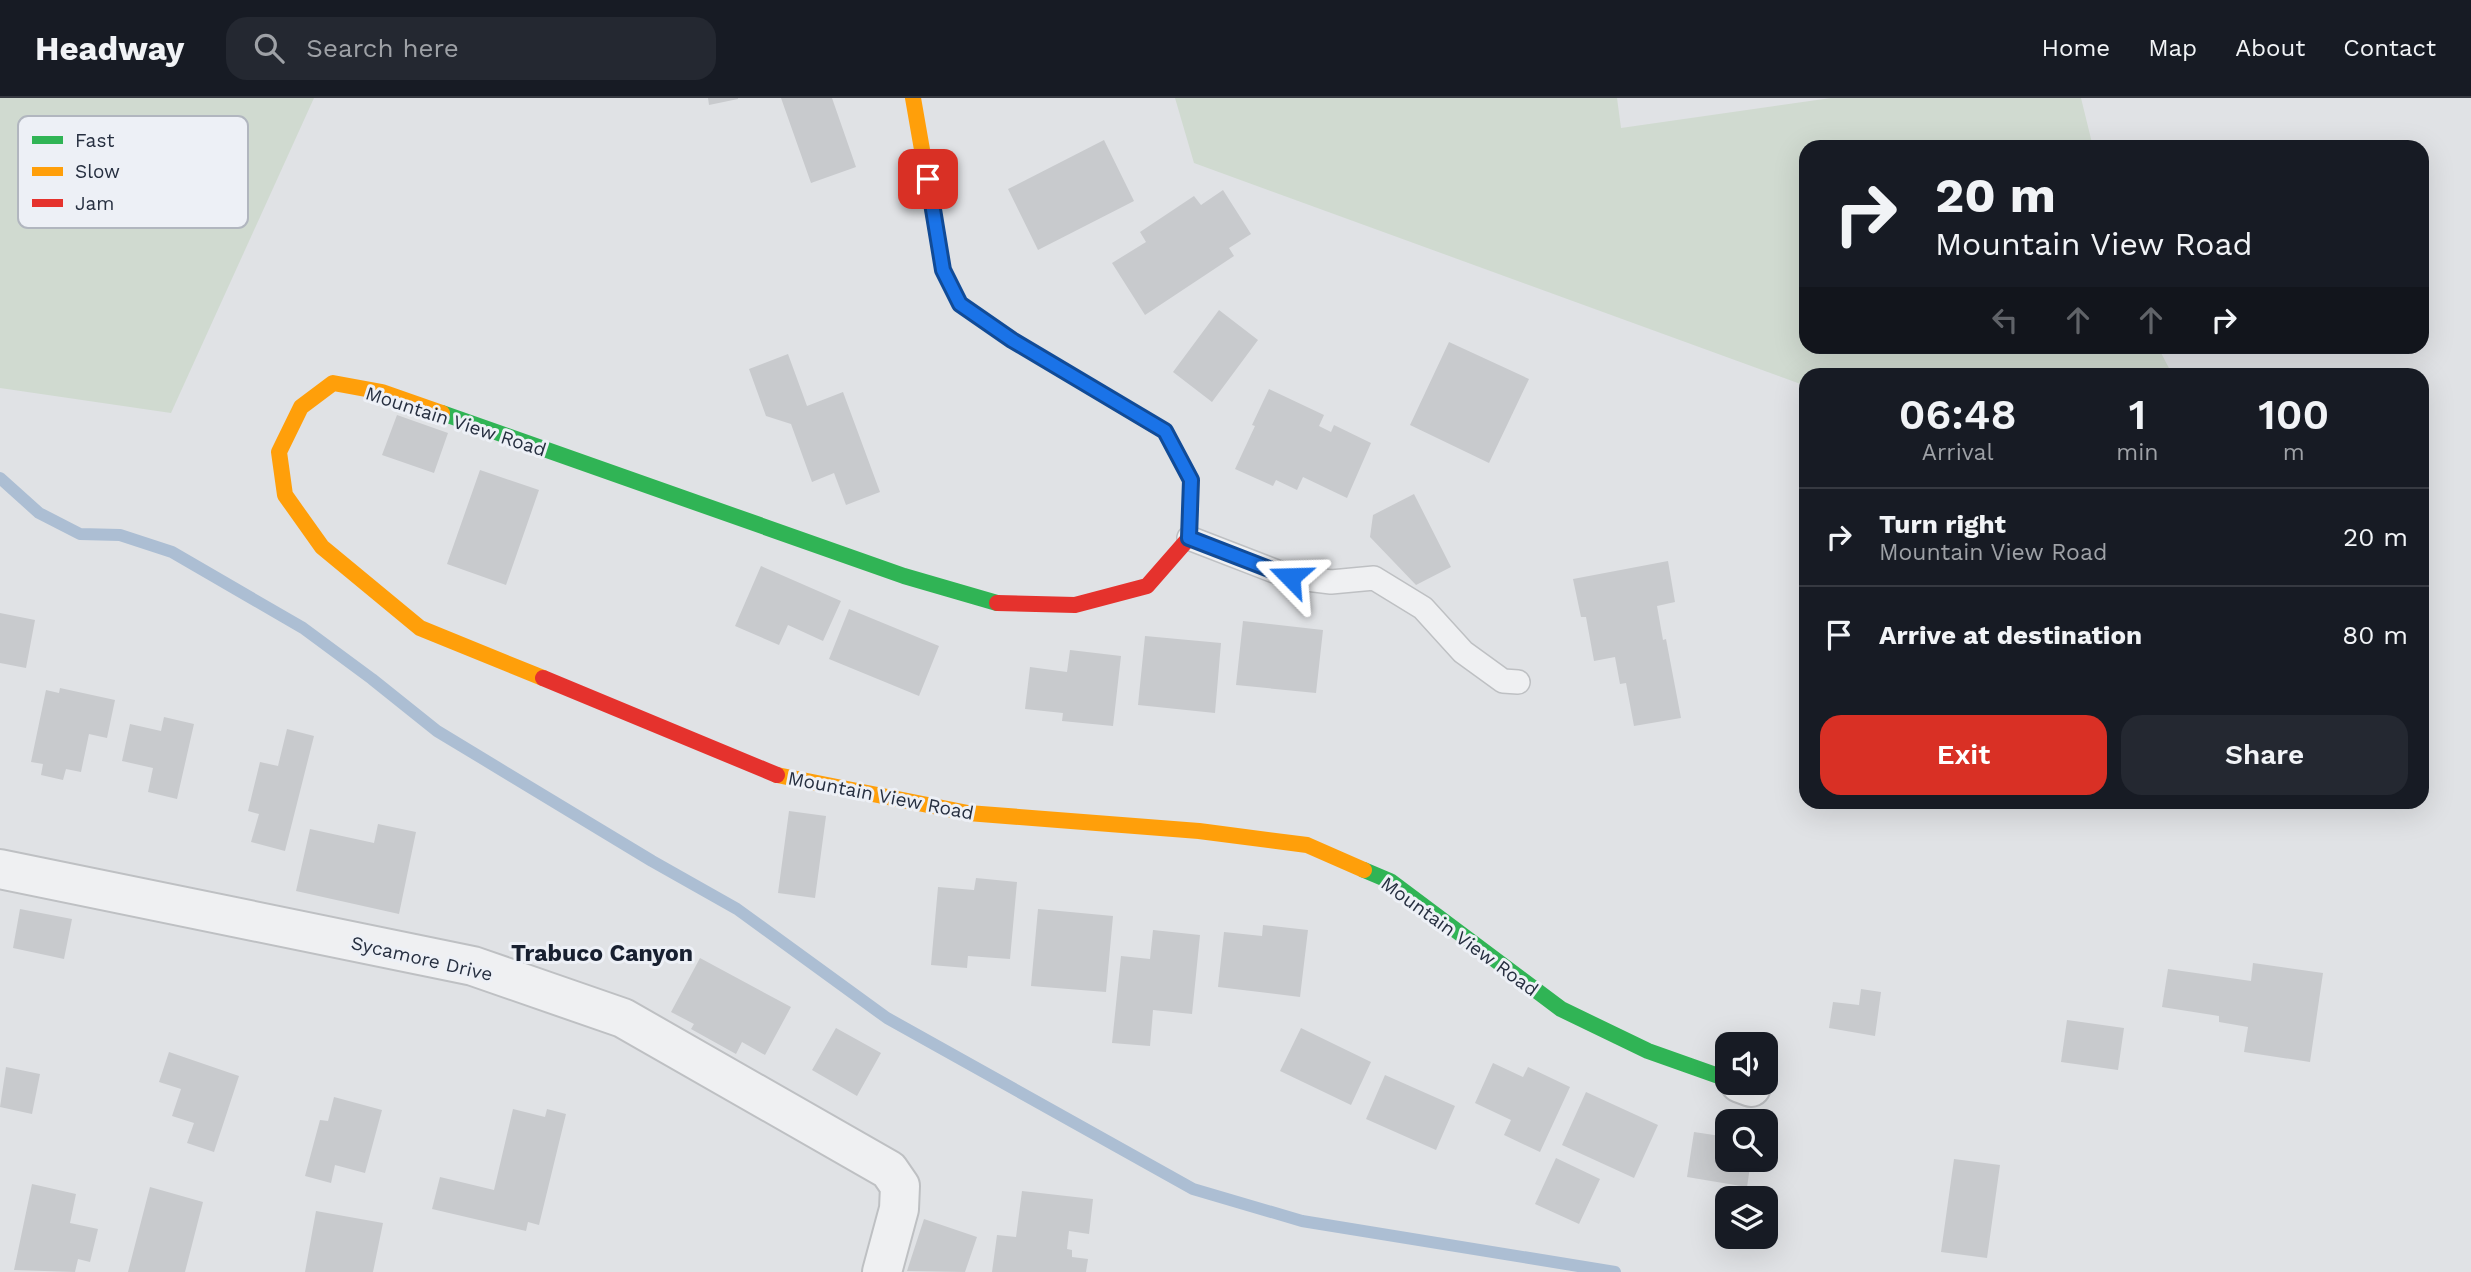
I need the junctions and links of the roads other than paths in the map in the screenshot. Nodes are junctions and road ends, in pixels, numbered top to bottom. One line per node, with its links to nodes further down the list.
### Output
1 (913, 98): 2 (street)
2 (1189, 538): 3 (lane); 5 (street, Mountain View Road)
3 (1518, 682)
4 (0, 869): 6 (street, Sycamore Drive)
5 (1715, 1075)
6 (882, 1272)

